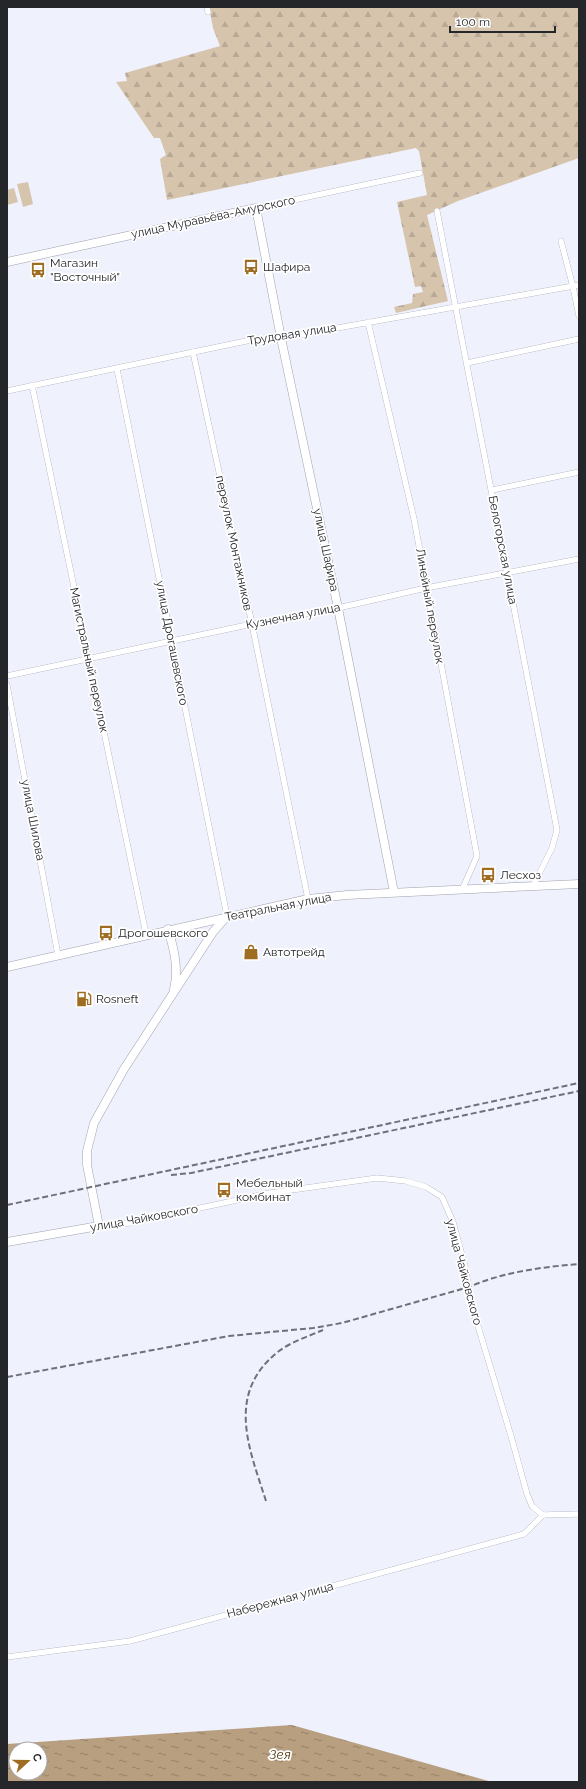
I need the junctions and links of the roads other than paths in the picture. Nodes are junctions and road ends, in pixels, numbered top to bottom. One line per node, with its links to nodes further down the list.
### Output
1 (420, 173): 2 (street, улица Муравьёва-Амурского)
2 (256, 208): 5 (street, улица Муравьёва-Амурского); 10 (street, улица Шафира)
3 (437, 211): 7 (street, Белогорская улица)
4 (561, 241): 6 (street)
5 (7, 262)
6 (576, 286): 7 (street, Трудовая улица); 8 (street)
7 (457, 307): 9 (street, Трудовая улица); 13 (street, Белогорская улица)
8 (579, 316)
9 (368, 322): 10 (street, Трудовая улица); 21 (street, Линейный переулок)
10 (281, 338): 12 (street, Трудовая улица); 22 (street, улица Шафира)
11 (579, 339): 13 (street)
12 (193, 352): 14 (street, Трудовая улица); 23 (street, переулок Монтажников)
13 (467, 363): 18 (street, Белогорская улица)
14 (117, 369): 15 (street, Трудовая улица); 24 (street, улица Дрогашевского)
15 (32, 385): 16 (street, Трудовая улица); 25 (street, Магистральный переулок)
16 (7, 391)
17 (579, 472): 18 (street)
18 (492, 490): 20 (street, Белогорская улица)
19 (579, 559): 20 (street, Кузнечная улица)
20 (508, 573): 21 (street, Кузнечная улица); 29 (street, Белогорская улица)
21 (426, 588): 22 (street, Кузнечная улица); 30 (street, Линейный переулок)
22 (338, 608): 23 (street, Кузнечная улица); 31 (street, улица Шафира)
23 (252, 624): 24 (street, Кузнечная улица); 32 (street, переулок Монтажников)
24 (171, 641): 25 (street, Кузнечная улица); 33 (street, улица Дрогашевского)
25 (88, 658): 26 (street, Кузнечная улица); 35 (street, Магистральный переулок)
26 (7, 676)
27 (7, 685): 36 (street, улица Шилова)
28 (579, 884): 29 (street, Театральная улица)
29 (533, 886): 30 (street, Театральная улица)
30 (462, 890): 31 (street, Театральная улица)
31 (394, 892): 32 (street, Театральная улица)
32 (308, 899): 33 (street, Театральная улица)
33 (227, 916): 34 (street, Театральная улица); 38 (street)
34 (168, 929): 35 (street, Театральная улица); 38 (street)
35 (146, 934): 36 (street, Театральная улица)
36 (58, 955): 37 (street, Театральная улица)
37 (7, 967)
38 (173, 994): 39 (street)
39 (99, 1226): 40 (street, улица Чайковского); 42 (street, улица Чайковского)
40 (7, 1242)
41 (579, 1514): 42 (street)
42 (543, 1515): 43 (street, Набережная улица)
43 (7, 1657)

